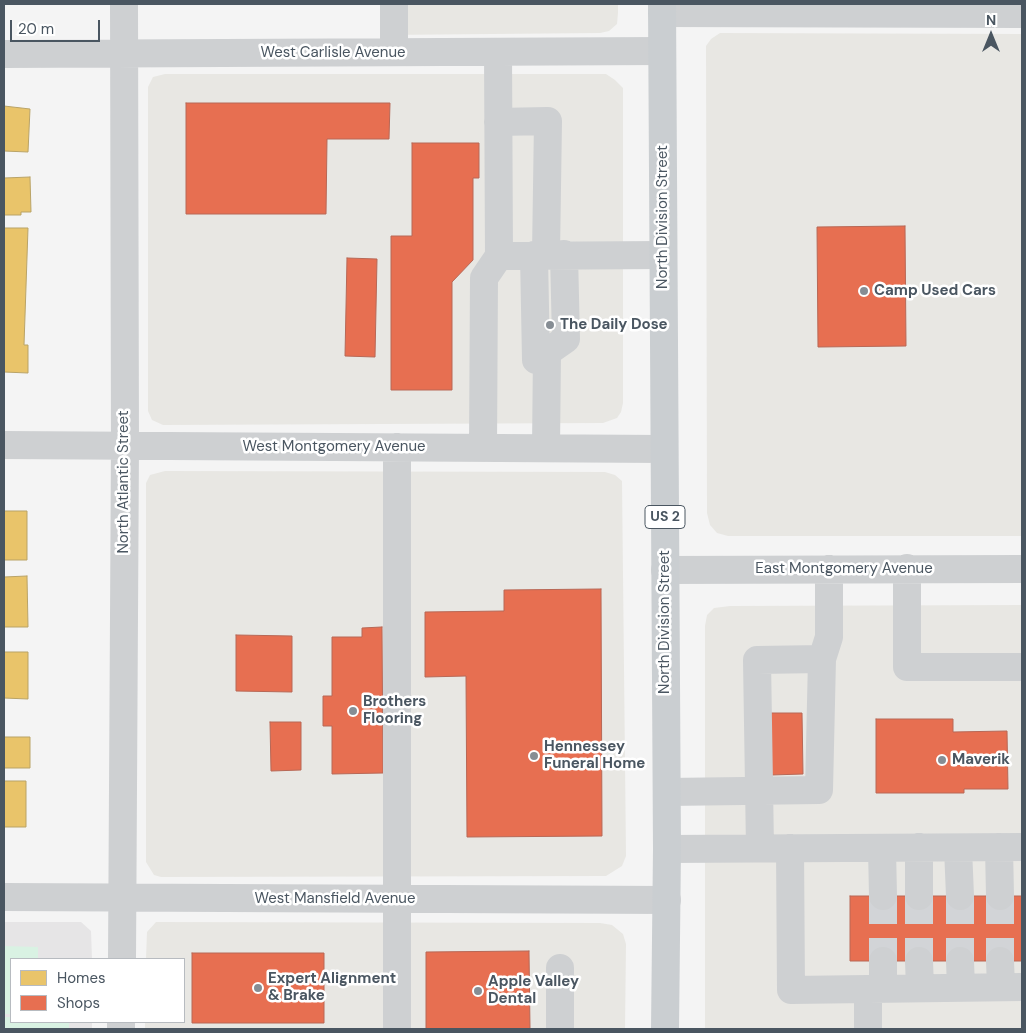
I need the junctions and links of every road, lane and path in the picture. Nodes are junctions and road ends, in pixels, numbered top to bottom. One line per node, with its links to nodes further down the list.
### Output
1 (124, 4): 9 (street, North Atlantic Street)
2 (394, 4): 6 (street)
3 (662, 8): 4 (street); 5 (main road, North Division Street / US 2)
4 (1022, 14)
5 (662, 51): 7 (street, West Carlisle Avenue); 12 (main road, North Division Street / US 2)
6 (394, 52): 7 (street, West Carlisle Avenue); 9 (street, West Carlisle Avenue)
7 (498, 52): 10 (street)
8 (4, 54): 9 (street, West Carlisle Avenue)
9 (124, 54): 15 (street, North Atlantic Street)
10 (498, 122): 11 (street); 13 (street)
11 (548, 254): 12 (street); 13 (street); 18 (street)
12 (663, 255): 19 (main road, North Division Street / US 2)
13 (499, 256): 17 (street)
14 (4, 445): 15 (street, West Montgomery Avenue)
15 (125, 445): 16 (street, West Montgomery Avenue); 40 (street, North Atlantic Street)
16 (397, 447): 17 (street, West Montgomery Avenue); 41 (street)
17 (483, 448): 18 (street, West Montgomery Avenue)
18 (546, 448): 19 (street, West Montgomery Avenue)
19 (664, 449): 23 (main road, North Division Street / US 2)
20 (906, 568): 21 (street, East Montgomery Avenue); 22 (street, East Montgomery Avenue); 25 (street)
21 (829, 569): 23 (street, East Montgomery Avenue); 24 (street)
22 (1022, 569)
23 (665, 570): 26 (main road, North Division Street / US 2)
24 (822, 659): 27 (street); 27 (street)
25 (1022, 667)
26 (667, 792): 27 (street); 34 (main road, North Division Street / US 2)
27 (758, 792): 30 (street)
28 (919, 847): 32 (street); 33 (street); 36 (street)
29 (1011, 847): 33 (street); 38 (street)
30 (760, 848): 31 (street); 34 (street)
31 (790, 848): 32 (street); 51 (street)
32 (882, 848): 35 (street)
33 (958, 848): 37 (street)
34 (667, 849): 42 (main road, North Division Street / US 2)
35 (883, 896)
36 (919, 896)
37 (960, 896)
38 (1000, 896)
39 (4, 897): 40 (street, West Mansfield Avenue)
40 (121, 898): 41 (street, West Mansfield Avenue); 43 (street, North Atlantic Street)
41 (397, 899): 42 (street, West Mansfield Avenue); 52 (street)
42 (667, 900): 54 (main road, North Division Street / US 2)
43 (122, 958)
44 (883, 961): 51 (street)
45 (919, 961): 49 (street)
46 (960, 961): 50 (street)
47 (560, 968): 53 (street)
48 (1008, 978): 50 (street)
49 (920, 988): 50 (street); 51 (street)
50 (961, 988)
51 (875, 989): 55 (street)
52 (397, 1029)
53 (560, 1029)
54 (665, 1029)
55 (868, 1029)

